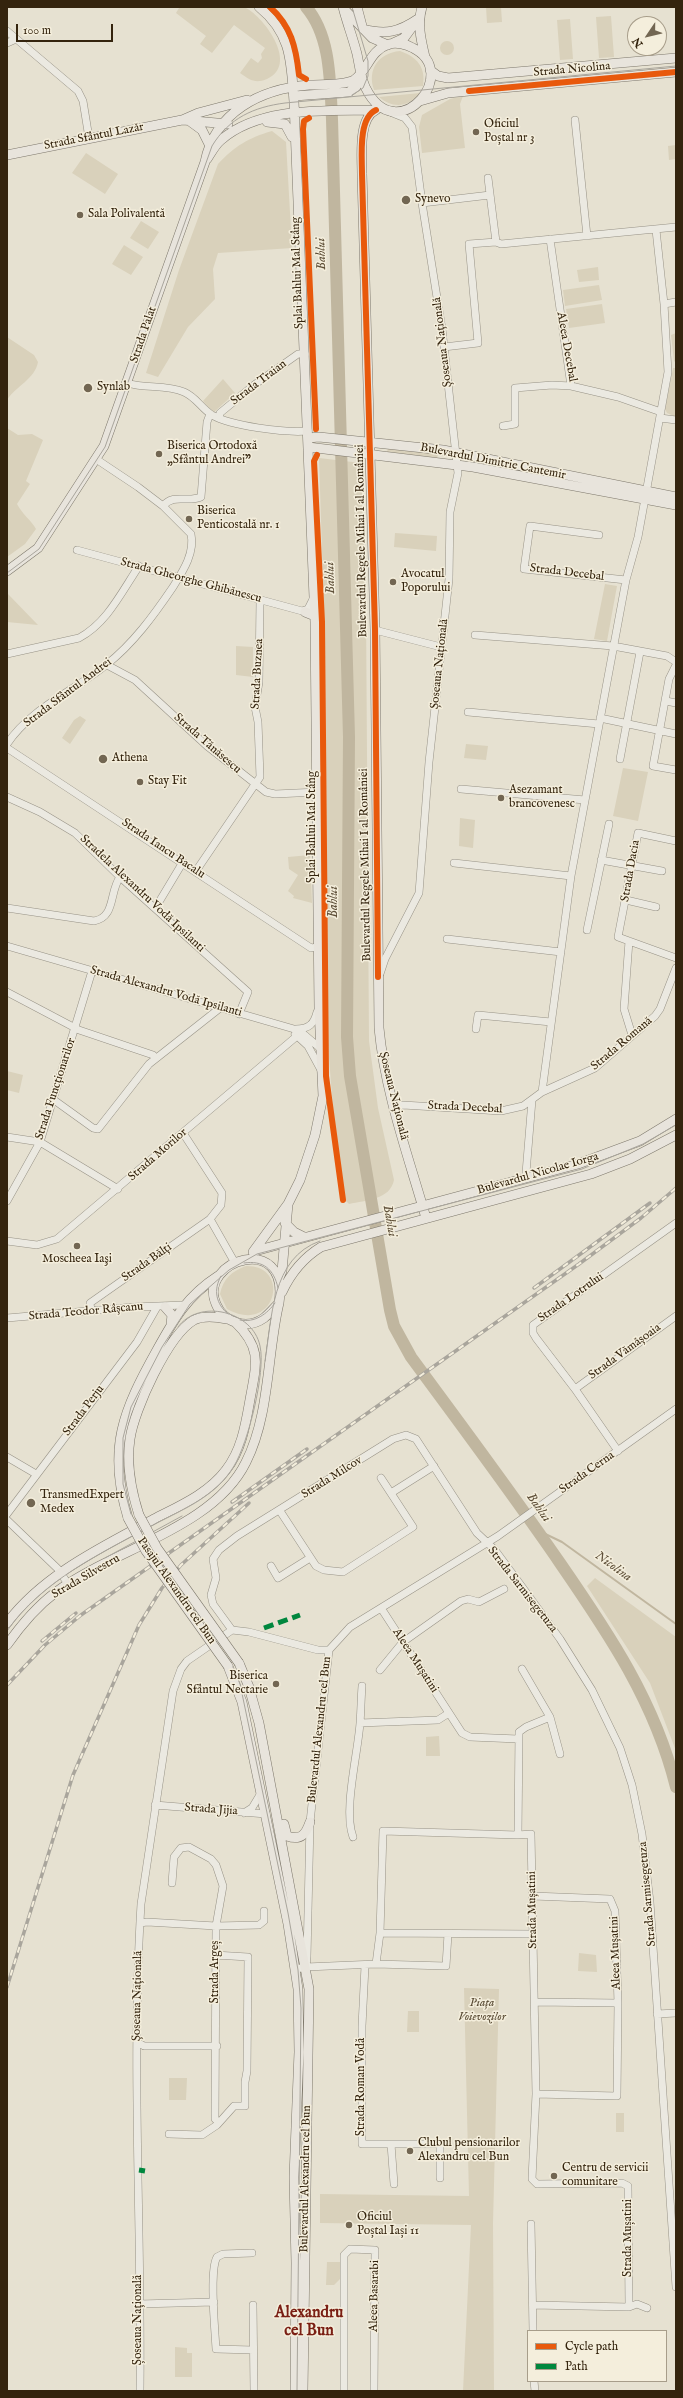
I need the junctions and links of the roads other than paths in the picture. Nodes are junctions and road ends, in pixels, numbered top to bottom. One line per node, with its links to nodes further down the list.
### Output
1 (259, 7): 16 (main road)
2 (343, 7): 6 (main road); 15 (main road)
3 (357, 7): 6 (main road)
4 (422, 7): 5 (main road)
5 (419, 18): 6 (main road); 10 (main road); 12 (main road)
6 (364, 29): 10 (main road)
7 (7, 31): 8 (street)
8 (16, 39): 9 (street); 26 (street)
9 (7, 43)
10 (389, 44): 12 (main road); 15 (main road)
11 (676, 58): 13 (main road, Strada Nicolina)
12 (426, 59): 13 (main road)
13 (430, 70): 18 (main road)
14 (676, 72): 18 (main road, Strada Nicolina)
15 (361, 74): 16 (main road); 16 (main road); 20 (main road)
16 (293, 92): 17 (main road, Strada Palat); 21 (main road)
17 (251, 100): 22 (main road, Strada Sfântul Lazăr); 24 (main road, Strada Palat)
18 (420, 100): 20 (main road)
19 (376, 110): 20 (main road, Strada Palat); 21 (main road, Strada Palat); 51 (main road, Bulevardul Regele Mihai I al României)
20 (388, 111): 33 (street, Șoseaua Națională)
21 (294, 114): 25 (main road, Strada Palat); 28 (main road)
22 (186, 120): 24 (main road, Strada Sfântul Lazăr); 26 (main road, Strada Sfântul Lazăr); 27 (main road)
23 (575, 120): 36 (street)
24 (223, 123): 25 (main road, Strada Sfântul Lazăr); 27 (main road, Strada Palat)
25 (249, 123): 28 (main road); 30 (main road, Strada Palat)
26 (89, 138): 29 (main road, Strada Sfântul Lazăr)
27 (208, 144): 30 (main road, Strada Palat)
28 (296, 148): 42 (main road)
29 (7, 155)
30 (204, 162): 43 (main road, Strada Palat)
31 (488, 178): 32 (street)
32 (490, 195): 33 (street); 38 (street)
33 (422, 203): 41 (street, Șoseaua Națională)
34 (676, 226): 35 (street)
35 (656, 230): 36 (street); 40 (street)
36 (587, 236): 37 (street)
37 (550, 239): 38 (street); 44 (street, Aleea Decebal)
38 (496, 242): 41 (street)
39 (676, 302): 40 (street)
40 (664, 304): 46 (street)
41 (444, 346): 53 (street, Șoseaua Națională)
42 (305, 354): 47 (street, Strada Traian); 50 (main road)
43 (127, 383): 45 (street); 54 (main road, Strada Palat)
44 (571, 386): 46 (street, Aleea Decebal); 49 (street)
45 (210, 414): 47 (street); 59 (street)
46 (661, 415): 48 (street, Aleea Decebal); 56 (street)
47 (219, 418): 50 (street)
48 (676, 420)
49 (503, 426)
50 (308, 439): 51 (main road, Bulevardul Dimitrie Cantemir); 52 (main road, Bulevardul Dimitrie Cantemir); 66 (main road)
51 (371, 443): 52 (main road, Bulevardul Regele Mihai I al României); 53 (main road, Bulevardul Dimitrie Cantemir)
52 (371, 454): 55 (main road, Bulevardul Dimitrie Cantemir); 70 (main road, Bulevardul Regele Mihai I al României)
53 (457, 454): 55 (street, Șoseaua Națională); 56 (main road, Bulevardul Dimitrie Cantemir)
54 (96, 459): 59 (street, Strada Sfântul Andrei); 63 (main road, Strada Palat)
55 (458, 464): 56 (main road, Bulevardul Dimitrie Cantemir); 73 (street, Șoseaua Națională)
56 (646, 495): 57 (main road, Bulevardul Dimitrie Cantemir); 58 (main road, Bulevardul Dimitrie Cantemir); 65 (street)
57 (676, 497)
58 (676, 505)
59 (163, 506): 64 (street, Strada Sfântul Andrei)
60 (599, 536): 65 (street, Strada Decebal)
61 (77, 550): 62 (street, Strada Gheorghe Ghibănescu)
62 (139, 566): 64 (street, Strada Gheorghe Ghibănescu); 75 (street)
63 (7, 571)
64 (179, 577): 67 (street, Strada Gheorghe Ghibănescu); 77 (street, Strada Sfântul Andrei)
65 (626, 580): 72 (street)
66 (313, 599): 68 (street); 69 (main road)
67 (260, 600): 68 (street, Strada Gheorghe Ghibănescu); 90 (street, Strada Buznea)
68 (305, 612): 69 (main road)
69 (315, 616): 92 (main road)
70 (375, 630): 73 (street); 118 (main road, Bulevardul Regele Mihai I al României)
71 (474, 635): 72 (street)
72 (613, 646): 74 (street); 82 (street)
73 (441, 647): 118 (street, Șoseaua Națională)
74 (640, 652): 76 (street); 83 (street)
75 (7, 654)
76 (676, 662)
77 (107, 665): 86 (street, Strada Sfântul Andrei); 90 (street, Strada Tănăsescu)
78 (676, 665): 79 (street)
79 (666, 701): 80 (street); 84 (street)
80 (676, 702)
81 (468, 712): 82 (street)
82 (600, 721): 83 (street); 94 (street)
83 (626, 724): 84 (street); 88 (street)
84 (660, 731): 85 (street); 89 (street)
85 (676, 734)
86 (7, 744)
87 (7, 748): 98 (street, Strada Iancu Bacalu)
88 (620, 759)
89 (676, 770)
90 (256, 786): 92 (street, Strada Tănăsescu); 101 (street, Strada Buznea)
91 (461, 789): 94 (street)
92 (318, 792): 113 (main road)
93 (7, 797): 104 (street, Stradela Alexandru Vodă Ipsilanti)
94 (585, 800): 103 (street)
95 (609, 824): 97 (street)
96 (676, 841): 100 (street, Strada Dacia)
97 (601, 860): 100 (street); 109 (street)
98 (183, 862): 101 (street, Strada Iancu Bacalu); 106 (street)
99 (454, 864): 103 (street)
100 (632, 866): 102 (street); 105 (street, Strada Dacia)
101 (196, 871): 113 (street, Strada Iancu Bacalu)
102 (662, 871)
103 (571, 876): 114 (street)
104 (120, 877): 106 (street, Stradela Alexandru Vodă Ipsilanti); 108 (street)
105 (626, 900): 107 (street); 111 (street, Strada Dacia)
106 (156, 907): 122 (street, Stradela Alexandru Vodă Ipsilanti)
107 (656, 907)
108 (7, 908)
109 (586, 930)
110 (447, 939): 114 (street)
111 (629, 941): 115 (street); 127 (street)
112 (7, 946): 117 (street, Strada Alexandru Vodă Ipsilanti)
113 (318, 947): 121 (main road)
114 (561, 952): 123 (street)
115 (676, 958)
116 (676, 968): 127 (street, Strada Romană)
117 (92, 971): 120 (street, Strada Alexandru Vodă Ipsilanti); 124 (street, Strada Funcționarilor)
118 (378, 977): 134 (main road, Șoseaua Națională)
119 (7, 992): 124 (street)
120 (220, 1008): 122 (street, Strada Alexandru Vodă Ipsilanti); 129 (street)
121 (318, 1008): 126 (street); 128 (main road)
122 (239, 1014): 126 (street, Strada Alexandru Vodă Ipsilanti)
123 (551, 1022): 125 (street); 131 (street)
124 (75, 1028): 129 (street); 132 (street, Strada Funcționarilor)
125 (476, 1029)
126 (293, 1031): 128 (street, Strada Alexandru Vodă Ipsilanti); 130 (street); 136 (street, Strada Morilor)
127 (632, 1034): 131 (street, Strada Romană)
128 (320, 1048): 130 (main road)
129 (155, 1058): 132 (street)
130 (322, 1073): 143 (main road)
131 (542, 1092): 133 (street, Strada Decebal)
132 (54, 1100): 139 (street, Strada Funcționarilor)
133 (532, 1100): 134 (street, Strada Decebal); 140 (street)
134 (394, 1107): 144 (main road, Șoseaua Națională)
135 (676, 1119): 140 (main road, Bulevardul Nicolae Iorga)
136 (183, 1133): 141 (street, Strada Morilor); 146 (street)
137 (676, 1135): 145 (main road, Bulevardul Nicolae Iorga)
138 (7, 1136): 139 (street)
139 (40, 1142): 141 (street); 142 (street, Strada Funcționarilor)
140 (527, 1178): 144 (main road, Bulevardul Nicolae Iorga)
141 (118, 1189): 150 (street, Strada Morilor)
142 (7, 1201)
143 (288, 1204): 147 (main road); 152 (main road)
144 (422, 1205): 145 (main road, Șoseaua Națională); 149 (main road, Bulevardul Nicolae Iorga)
145 (426, 1218): 156 (main road, Bulevardul Nicolae Iorga)
146 (210, 1219): 153 (street); 159 (street, Strada Bălți)
147 (285, 1223): 149 (main road); 151 (main road)
148 (676, 1223): 164 (street, Strada Lotrului)
149 (304, 1237): 151 (main road)
150 (7, 1242)
151 (285, 1242): 152 (main road); 155 (main road)
152 (253, 1252): 153 (main road)
153 (238, 1261): 154 (main road); 155 (main road)
154 (222, 1273): 157 (main road, Pasajul Alexandru cel Bun); 162 (main road)
155 (279, 1278): 156 (main road)
156 (280, 1299): 162 (main road); 180 (main road, Strada Silvestru)
157 (183, 1305): 158 (street, Strada Teodor Râșcanu); 163 (main road, Pasajul Alexandru cel Bun)
158 (161, 1307): 159 (street, Strada Teodor Râșcanu); 163 (main road); 169 (street, Strada Perju)
159 (91, 1311): 161 (street, Strada Teodor Râșcanu)
160 (676, 1316): 164 (street, Strada Vămășoaia)
161 (7, 1318)
162 (231, 1321): 179 (main road, Strada Silvestru); 196 (main road, Pasajul Alexandru cel Bun, bridge)
163 (171, 1326): 197 (main road, Pasajul Alexandru cel Bun, bridge)
164 (575, 1389): 166 (street, Strada Lotrului)
165 (676, 1409): 166 (street, Strada Cerna)
166 (618, 1451): 175 (street, Strada Cerna)
167 (7, 1457): 169 (street)
168 (434, 1466): 171 (street); 172 (street, Strada Milcov); 176 (street, Strada Milcov)
169 (36, 1474): 173 (street, Strada Perju)
170 (381, 1478): 171 (street)
171 (391, 1493): 177 (street)
172 (280, 1511): 177 (street); 184 (street, Strada Milcov)
173 (7, 1514)
174 (7, 1520): 179 (street)
175 (498, 1536): 176 (street, Bulevardul Alexandru cel Bun)
176 (486, 1543): 182 (street, Bulevardul Alexandru cel Bun); 220 (street, Strada Sarmisegetuza)
177 (310, 1558): 178 (street)
178 (271, 1566)
179 (61, 1573): 180 (street); 183 (main road, Strada Silvestru)
180 (68, 1584): 186 (main road, Strada Silvestru)
181 (504, 1589): 185 (street)
182 (381, 1608): 185 (street, Aleea Mușatini); 187 (street, Bulevardul Alexandru cel Bun)
183 (7, 1623)
184 (232, 1630): 187 (street); 198 (street, Șoseaua Națională)
185 (403, 1642): 189 (street); 191 (street, Aleea Mușatini)
186 (7, 1645)
187 (329, 1650): 201 (street, Bulevardul Alexandru cel Bun)
188 (522, 1669): 192 (street)
189 (380, 1670)
190 (362, 1686): 193 (street)
191 (449, 1713): 193 (street); 194 (street, Aleea Mușatini)
192 (550, 1717): 194 (street); 195 (street)
193 (360, 1723): 203 (street)
194 (518, 1739): 202 (street)
195 (560, 1754)
196 (273, 1792): 201 (main road); 215 (main road, Bulevardul Alexandru cel Bun)
197 (261, 1793): 199 (street); 200 (main road, Bulevardul Alexandru cel Bun)
198 (156, 1805): 199 (street, Strada Jijia); 207 (street, Șoseaua Națională)
199 (244, 1813): 200 (street, Strada Jijia)
200 (266, 1814): 216 (main road, Bulevardul Alexandru cel Bun)
201 (310, 1822): 215 (street, Bulevardul Alexandru cel Bun)
202 (518, 1834): 205 (street, Strada Mușatini); 209 (street)
203 (353, 1837)
204 (172, 1883): 208 (street)
205 (533, 1896): 211 (street, Strada Mușatini); 218 (street, Aleea Mușatini)
206 (264, 1911): 208 (street)
207 (140, 1923): 208 (street, Strada Argeș); 221 (street, Șoseaua Națională)
208 (216, 1926): 212 (street, Strada Argeș)
209 (380, 1933): 210 (street); 213 (street)
210 (448, 1934): 211 (street); 213 (street)
211 (532, 1934): 217 (street, Strada Mușatini)
212 (215, 1955): 222 (street, Strada Argeș); 224 (street)
213 (376, 1964): 214 (street)
214 (365, 1966): 215 (street); 226 (street, Strada Roman Vodă)
215 (306, 1967): 216 (street); 243 (main road, Bulevardul Alexandru cel Bun)
216 (296, 1969): 242 (main road, Bulevardul Alexandru cel Bun)
217 (535, 2002): 218 (street, Aleea Mușatini); 223 (street, Strada Mușatini)
218 (618, 2003): 223 (street)
219 (673, 2013): 220 (street)
220 (657, 2014): 231 (street, Strada Sarmisegetuza)
221 (137, 2042): 222 (street); 233 (street, Șoseaua Națională)
222 (217, 2046): 224 (street, Strada Argeș)
223 (536, 2094): 236 (street, Strada Mușatini)
224 (219, 2122): 225 (street)
225 (169, 2134)
226 (391, 2144): 227 (street, Strada Roman Vodă); 228 (street)
227 (440, 2178)
228 (394, 2184)
229 (531, 2224): 235 (street)
230 (252, 2253): 232 (street)
231 (676, 2287)
232 (214, 2302): 233 (street); 239 (street)
233 (139, 2304): 240 (street, Șoseaua Națională)
234 (253, 2304): 239 (street)
235 (533, 2305): 236 (street); 238 (street)
236 (630, 2307): 237 (street)
237 (647, 2308)
238 (533, 2330)
239 (253, 2350): 241 (street)
240 (140, 2391)
241 (254, 2391)
242 (295, 2391)
243 (303, 2391)
244 (344, 2391): 245 (street, Aleea Basarabi)
245 (374, 2391)

